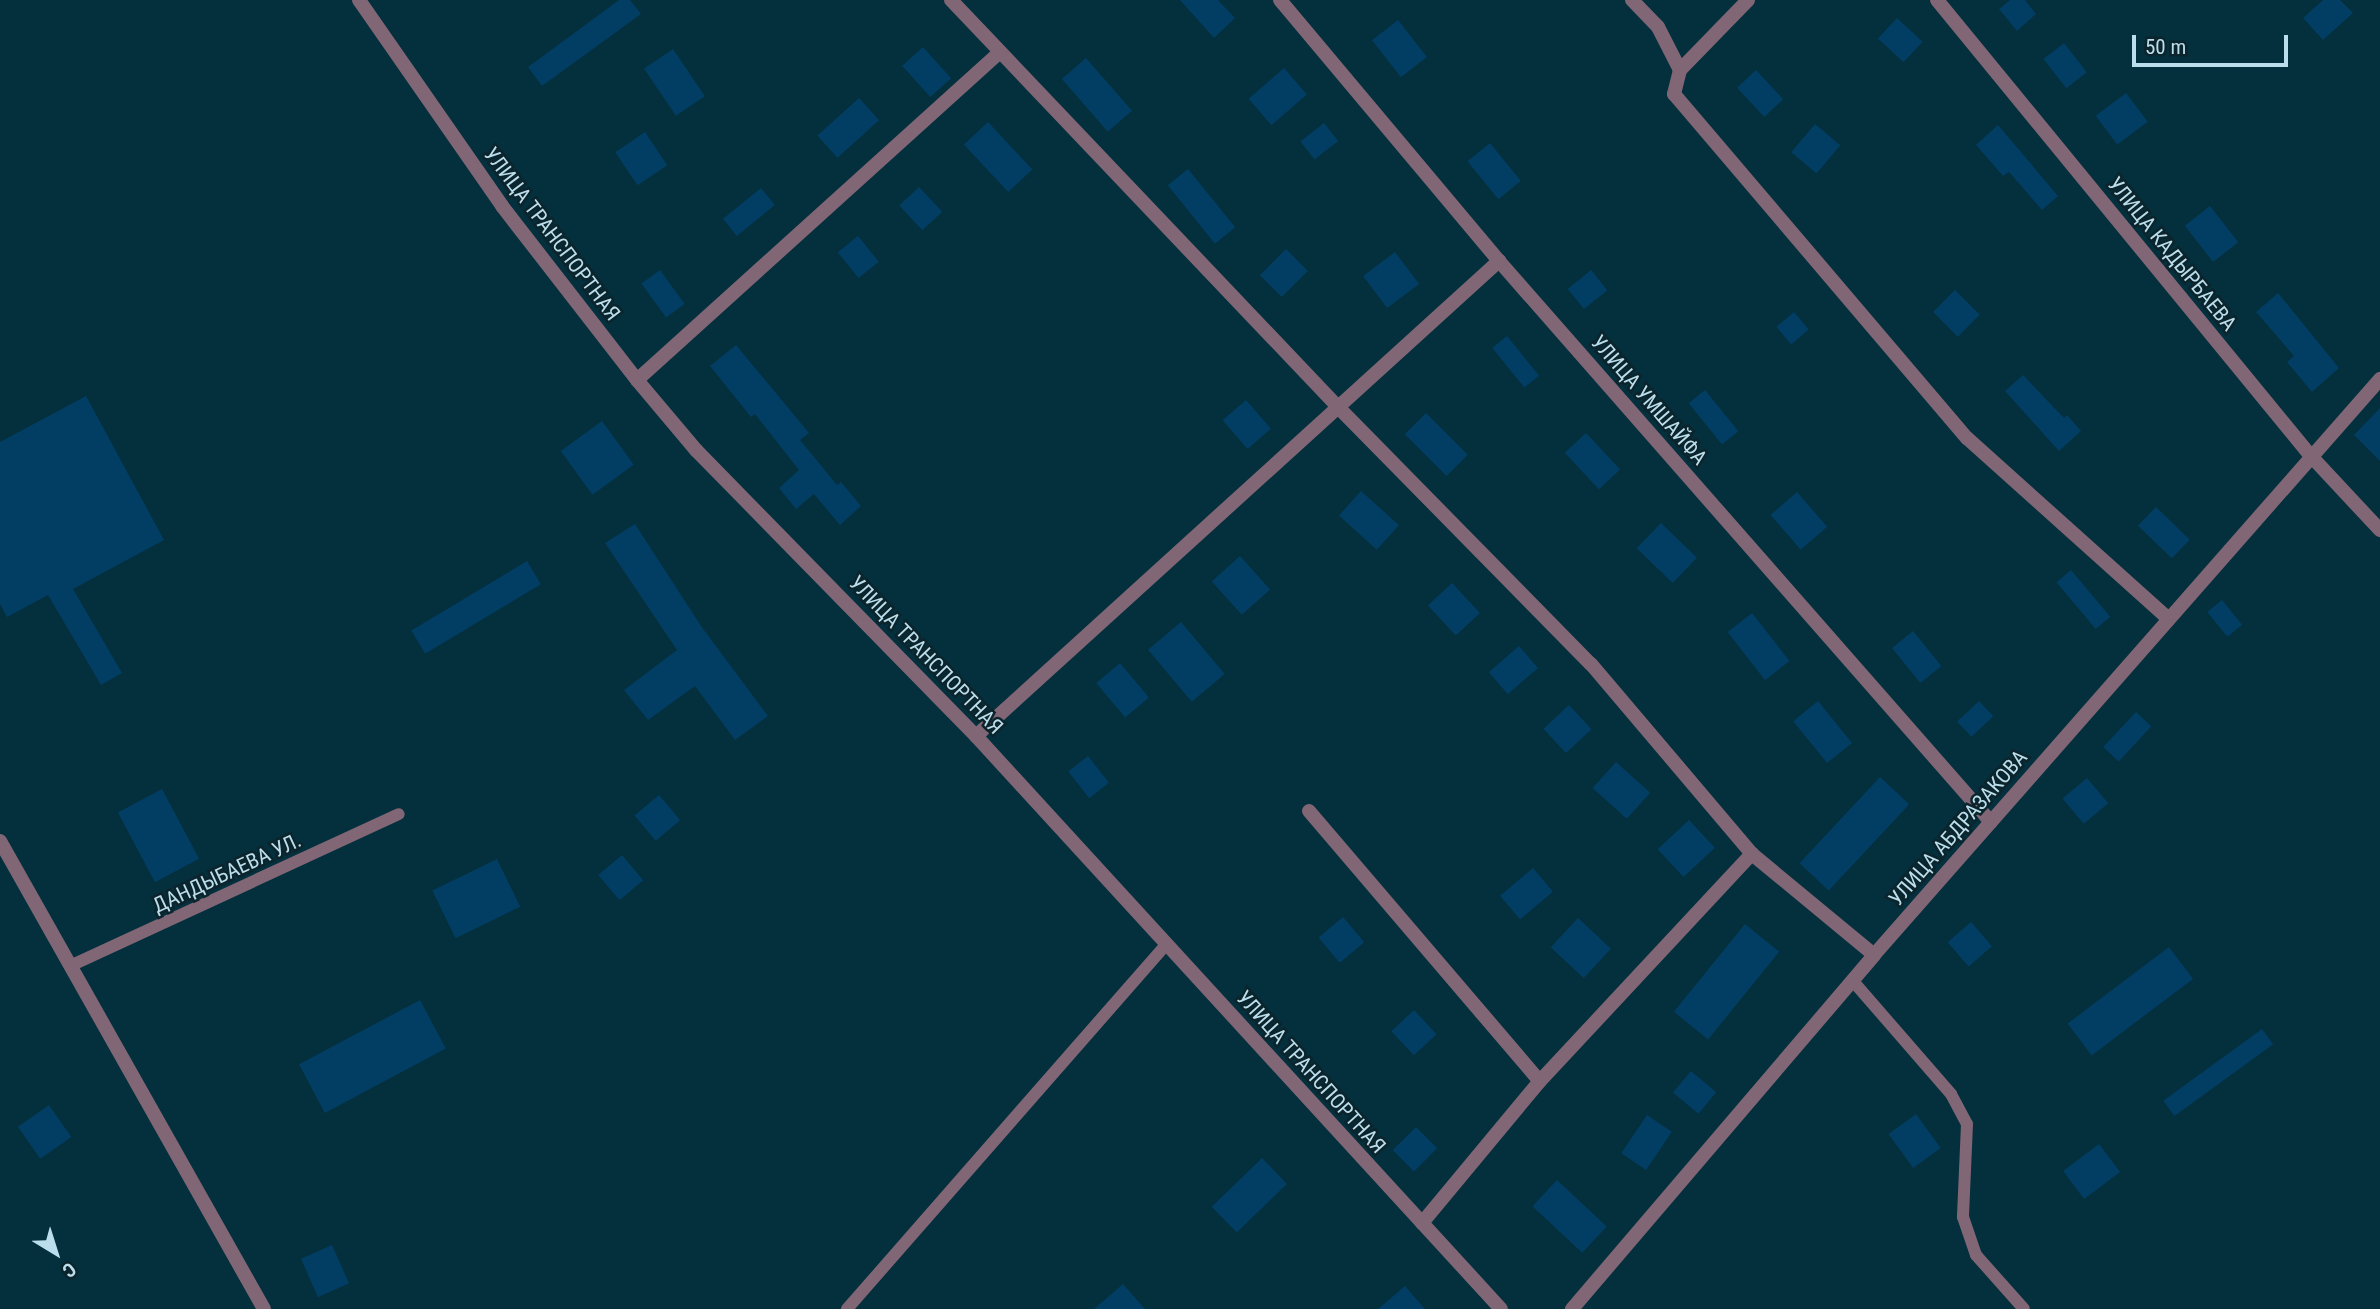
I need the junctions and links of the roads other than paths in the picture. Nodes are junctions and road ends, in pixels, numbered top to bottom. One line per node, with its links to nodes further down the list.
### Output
1 (359, 0): 11 (street, УЛИЦА ТРАНСПОРТНАЯ)
2 (951, 0): 7 (street)
3 (1280, 0): 9 (street, УЛИЦА УМШАЙФА)
4 (1632, 0): 8 (street)
5 (1748, 0): 8 (street)
6 (1937, 0): 13 (street, УЛИЦА КАДЫРБАЕВА)
7 (1000, 52): 11 (street); 12 (street)
8 (1680, 70): 15 (street)
9 (1499, 261): 12 (street); 19 (street, УЛИЦА УМШАЙФА)
10 (2380, 379): 13 (street, УЛИЦА АБДРАЗАКОВА)
11 (637, 380): 16 (street, УЛИЦА ТРАНСПОРТНАЯ)
12 (1339, 408): 16 (street); 21 (street)
13 (2311, 455): 14 (street, УЛИЦА КАДЫРБАЕВА); 15 (street, УЛИЦА АБДРАЗАКОВА)
14 (2380, 530)
15 (2169, 619): 19 (street, УЛИЦА АБДРАЗАКОВА)
16 (976, 736): 22 (street, УЛИЦА ТРАНСПОРТНАЯ)
17 (1309, 811): 26 (street)
18 (399, 814): 24 (lane, ДАНДЫБАЕВА УЛ.)
19 (1992, 822): 23 (street, УЛИЦА АБДРАЗАКОВА)
20 (0, 841): 24 (street)
21 (1752, 854): 23 (street); 26 (street)
22 (1166, 944): 27 (street, УЛИЦА ТРАНСПОРТНАЯ); 29 (lane)
23 (1874, 956): 25 (street, УЛИЦА АБДРАЗАКОВА)
24 (70, 966): 28 (street)
25 (1852, 981): 31 (street, УЛИЦА АБДРАЗАКОВА); 32 (lane)
26 (1540, 1081): 27 (street)
27 (1422, 1223): 30 (street, УЛИЦА ТРАНСПОРТНАЯ)
28 (264, 1309)
29 (847, 1309)
30 (1501, 1309)
31 (1573, 1309)
32 (2024, 1309)

